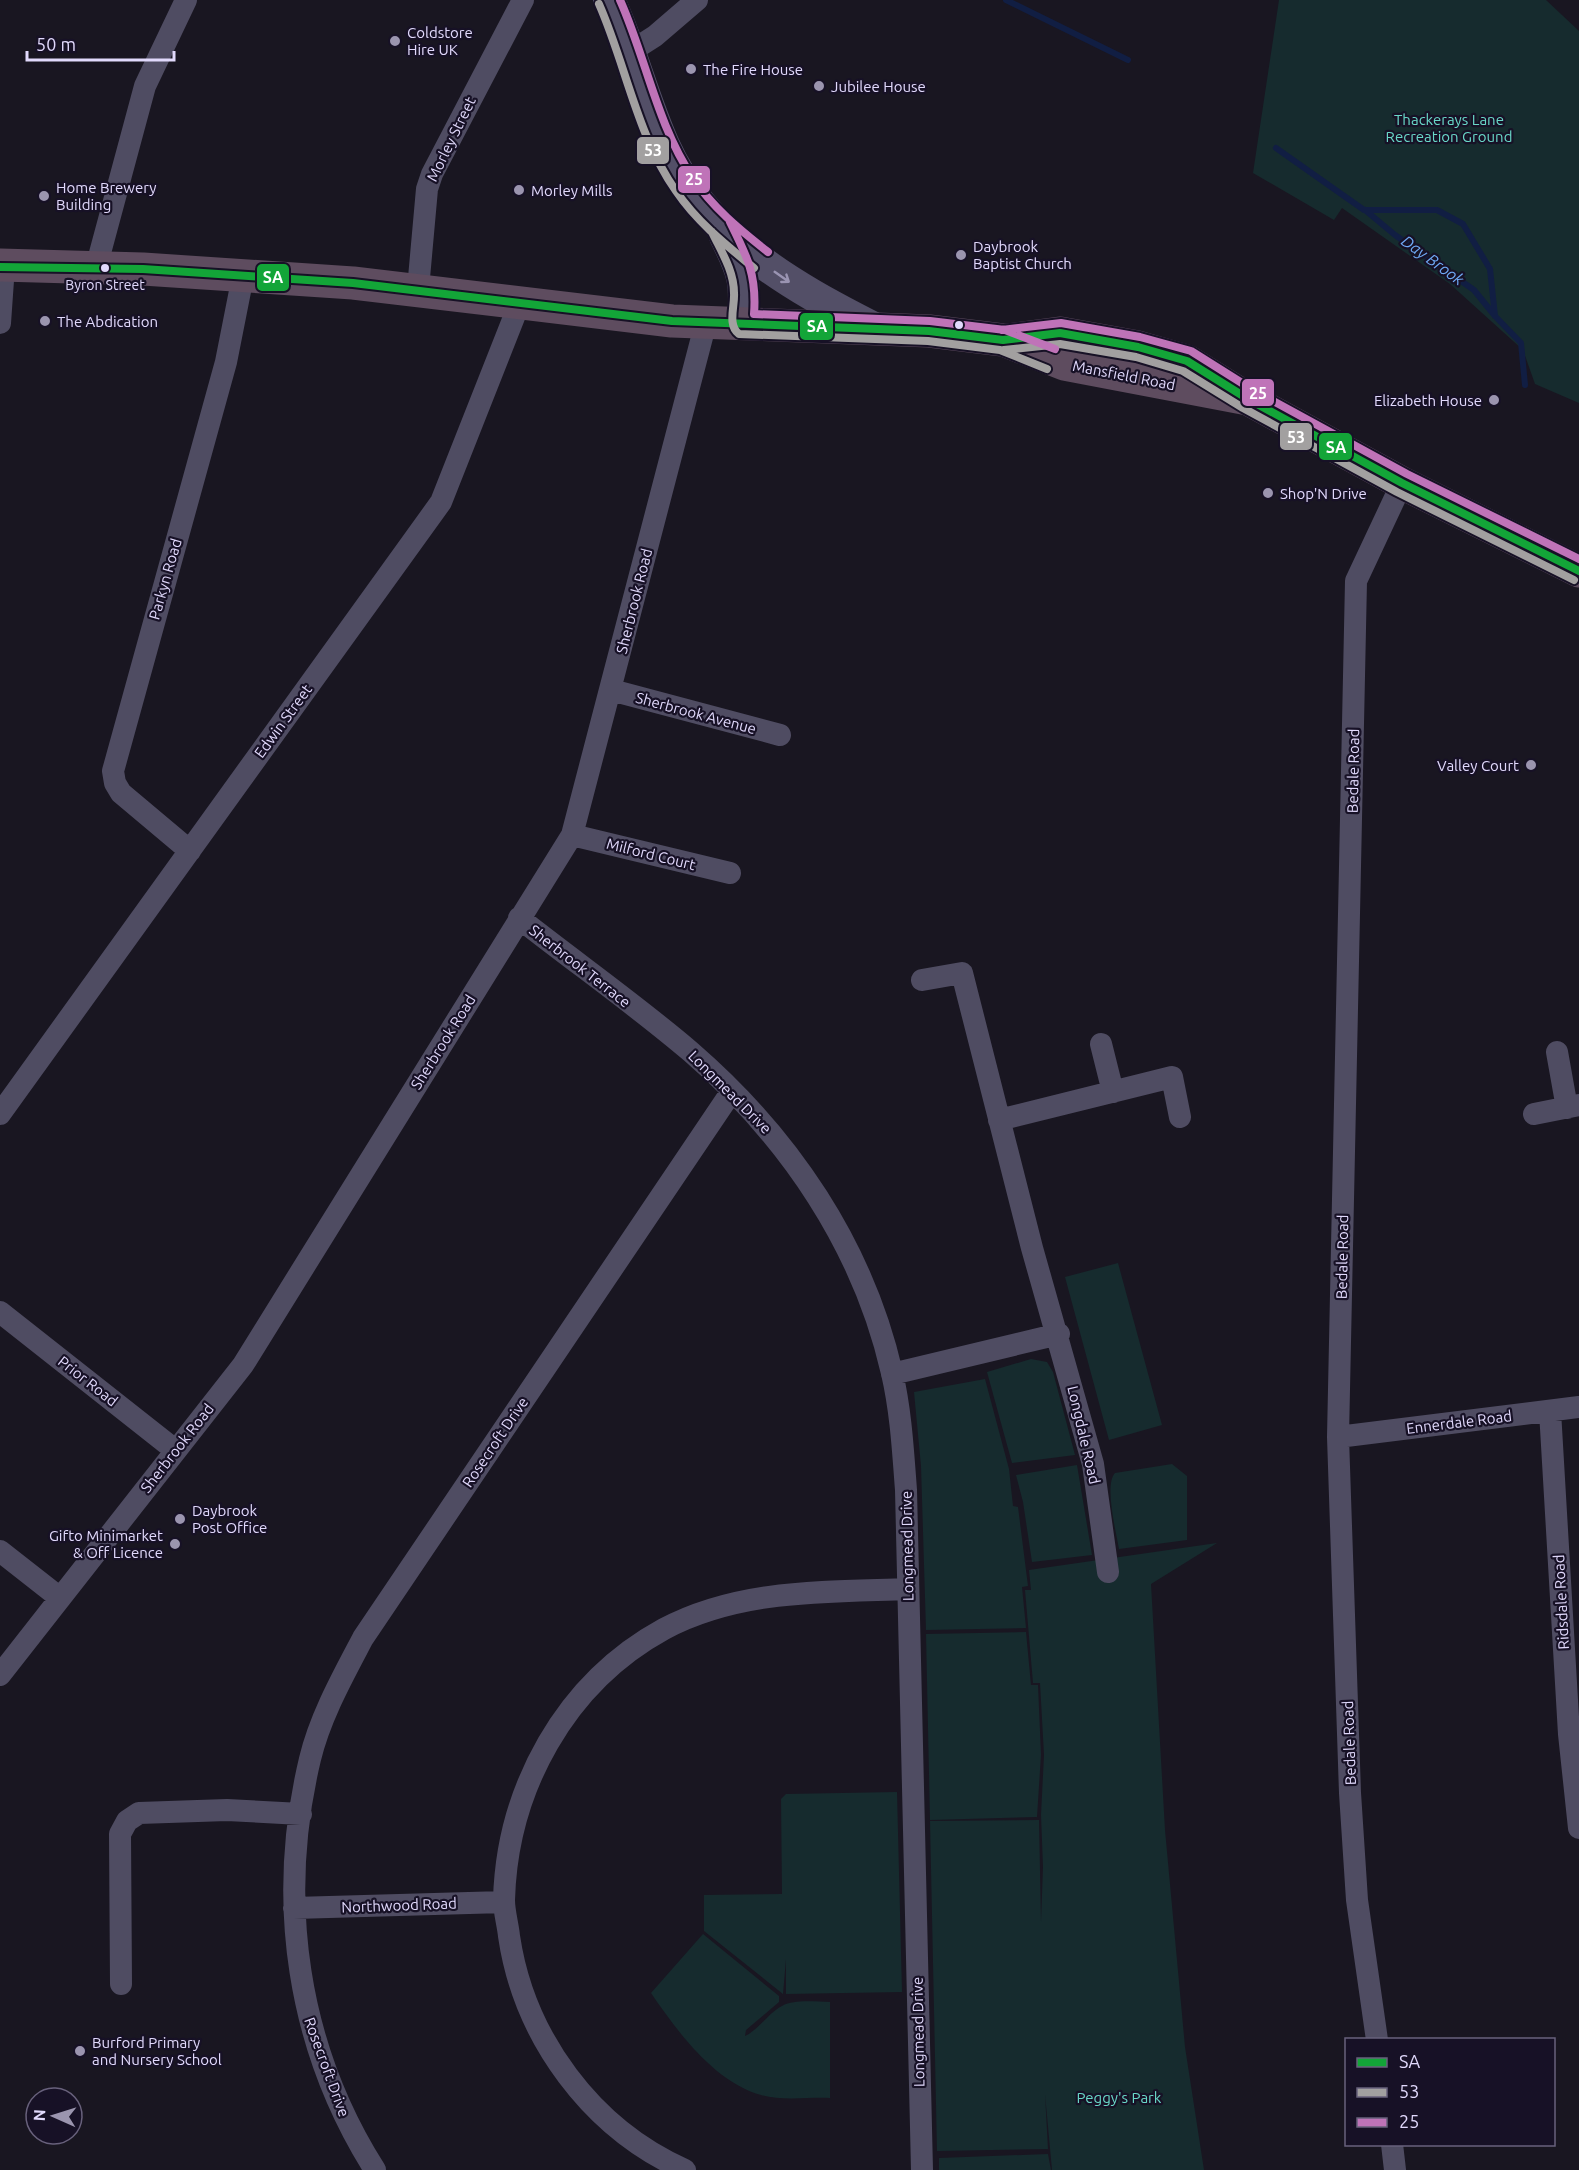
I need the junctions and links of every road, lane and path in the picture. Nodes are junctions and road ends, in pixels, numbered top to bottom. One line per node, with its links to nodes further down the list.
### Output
1 (186, 0): 8 (street)
2 (523, 0): 10 (street, Morley Street)
3 (609, 0): 5 (street)
4 (697, 0): 5 (street)
5 (630, 52): 6 (street)
6 (721, 227): 14 (street); 15 (street, one-way to 15)
7 (1, 266): 8 (highway, Mansfield Road); 13 (street)
8 (100, 268): 9 (highway, Mansfield Road)
9 (243, 276): 10 (highway, Mansfield Road); 21 (street, Parkyn Road)
10 (418, 289): 11 (highway, Mansfield Road)
11 (520, 302): 12 (highway, Mansfield Road); 21 (street, Edwin Street)
12 (706, 322): 14 (highway, Mansfield Road); 18 (street, Sherbrook Road)
13 (0, 323)
14 (743, 324): 15 (highway, Mansfield Road)
15 (876, 329): 16 (highway, Mansfield Road)
16 (1402, 483): 17 (highway, Mansfield Road); 40 (street, Bedale Road)
17 (1579, 570)
18 (611, 690): 19 (street, Sherbrook Avenue); 20 (street, Sherbrook Road)
19 (780, 735)
20 (572, 835): 22 (street, Milford Court); 23 (street, Sherbrook Road)
21 (190, 851): 31 (street, Edwin Street)
22 (730, 873)
23 (519, 918): 25 (street, Sherbrook Terrace); 41 (street, Sherbrook Road)
24 (922, 980): 34 (street, Longdale Road)
25 (640, 1012): 28 (street, Longmead Drive)
26 (1101, 1044): 29 (street)
27 (1557, 1053): 30 (street)
28 (732, 1091): 37 (street, Longmead Drive); 47 (street, Rosecroft Drive)
29 (1113, 1092): 33 (street); 34 (street)
30 (1573, 1106): 32 (street)
31 (0, 1114)
32 (1534, 1114)
33 (1180, 1117)
34 (999, 1120): 36 (street, Longdale Road)
35 (0, 1312): 41 (street, Prior Road)
36 (1059, 1334): 37 (street); 43 (street, Longdale Road)
37 (892, 1374): 44 (street, Longmead Drive)
38 (1579, 1407): 39 (street, Ennerdale Road)
39 (1550, 1411): 40 (street, Ennerdale Road); 48 (street, Ridsdale Road)
40 (1338, 1437): 52 (street, Bedale Road)
41 (176, 1450): 45 (street, Sherbrook Road)
42 (0, 1551): 45 (street)
43 (1108, 1572)
44 (908, 1589): 49 (street); 56 (street, Longmead Drive)
45 (60, 1598): 46 (street, Sherbrook Road)
46 (0, 1675)
47 (301, 1814): 50 (street, Rosecroft Drive); 51 (street)
48 (1579, 1828)
49 (504, 1902): 50 (street, Northwood Road); 55 (street)
50 (294, 1908): 54 (street, Rosecroft Drive)
51 (121, 1984)
52 (1377, 2038)
53 (1392, 2146): 57 (street)
54 (375, 2170)
55 (686, 2170)
56 (922, 2170)
57 (1395, 2170)

